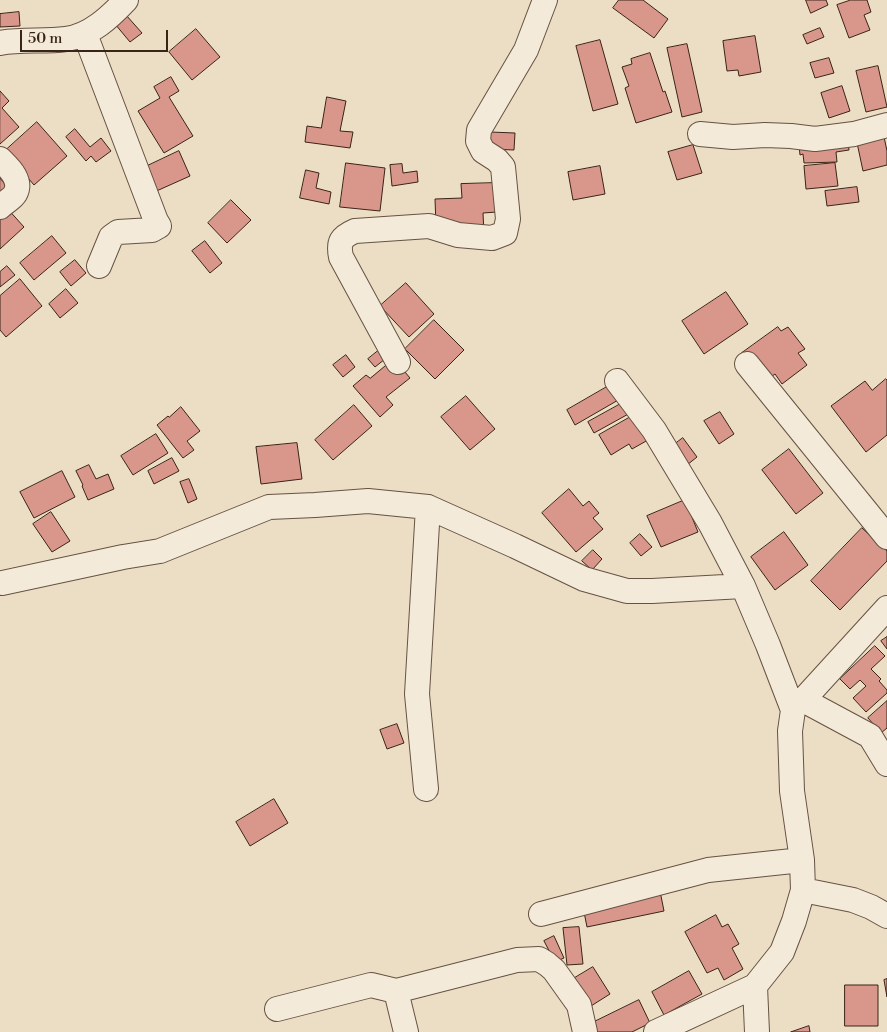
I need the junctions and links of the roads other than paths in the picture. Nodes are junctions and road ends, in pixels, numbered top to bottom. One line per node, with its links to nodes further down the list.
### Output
1 (126, 0): 3 (street)
2 (545, 0): 10 (street)
3 (85, 34): 4 (street); 9 (street)
4 (0, 43)
5 (887, 124): 6 (street)
6 (700, 134)
7 (0, 159): 8 (street)
8 (0, 207)
9 (99, 266)
10 (398, 362)
11 (748, 364): 14 (street)
12 (617, 381): 16 (street)
13 (428, 507): 15 (street); 16 (street); 20 (street)
14 (887, 538)
15 (2, 582)
16 (742, 586): 18 (street)
17 (887, 608): 18 (street)
18 (798, 705): 19 (street); 21 (street)
19 (887, 764)
20 (426, 789)
21 (802, 860): 22 (street); 23 (street)
22 (802, 890): 24 (street); 25 (street)
23 (541, 914)
24 (887, 916)
25 (756, 986): 30 (street); 31 (street)
26 (396, 990): 27 (street); 28 (street); 29 (street)
27 (277, 1009)
28 (406, 1032)
29 (584, 1032)
30 (656, 1032)
31 (758, 1032)

